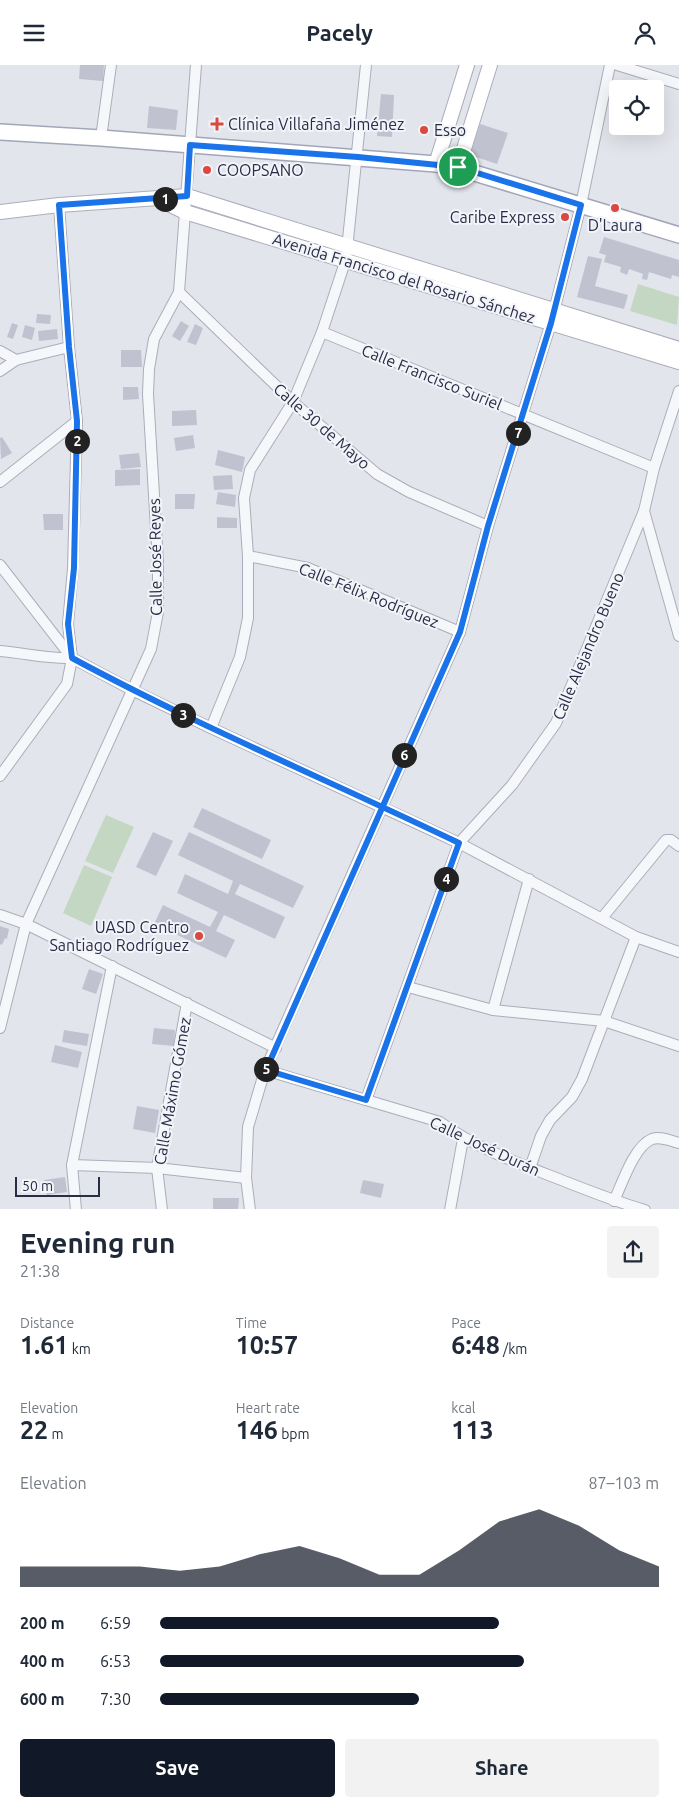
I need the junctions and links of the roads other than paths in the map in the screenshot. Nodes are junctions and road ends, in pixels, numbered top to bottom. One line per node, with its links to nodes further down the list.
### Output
1 (111, 65): 10 (street)
2 (196, 65): 11 (street, Calle José Reyes)
3 (366, 65): 12 (street)
4 (467, 65): 13 (main road)
5 (490, 65): 14 (main road)
6 (610, 65): 18 (street)
7 (617, 65): 8 (street)
8 (679, 84)
9 (0, 132): 10 (main road)
10 (101, 138): 11 (main road)
11 (190, 145): 12 (main road); 15 (street, Calle José Reyes)
12 (358, 157): 13 (main road); 22 (street)
13 (436, 164): 14 (main road)
14 (458, 167): 18 (main road)
15 (187, 196): 16 (main road, Avenida Francisco del Rosario Sánchez); 20 (street, Calle José Reyes); 22 (main road, Avenida Francisco del Rosario Sánchez)
16 (160, 200): 17 (main road, Avenida Francisco del Rosario Sánchez); 20 (main road, Avenida Francisco del Rosario Sánchez)
17 (59, 205): 19 (main road, Avenida Francisco del Rosario Sánchez); 26 (street)
18 (581, 205): 21 (main road); 24 (street)
19 (0, 212)
20 (186, 212): 22 (main road, Avenida Francisco del Rosario Sánchez); 23 (street, Calle José Reyes)
21 (679, 235)
22 (347, 252): 24 (main road, Avenida Francisco del Rosario Sánchez); 25 (street)
23 (179, 293): 33 (street, Calle 30 de Mayo); 46 (street, Calle José Reyes)
24 (553, 317): 27 (main road, Avenida Francisco del Rosario Sánchez); 30 (main road, Avenida Francisco del Rosario Sánchez); 34 (street)
25 (322, 332): 33 (street); 34 (street, Calle Francisco Suriel)
26 (69, 347): 29 (street); 35 (street)
27 (679, 349)
28 (0, 351): 29 (street)
29 (16, 360): 31 (street)
30 (679, 362)
31 (0, 371)
32 (679, 391): 36 (street, Calle Alejandro Bueno)
33 (293, 402): 39 (street, Calle 30 de Mayo); 40 (street)
34 (524, 415): 36 (street, Calle Francisco Suriel); 39 (street)
35 (77, 421): 37 (street); 45 (street)
36 (654, 468): 38 (street, Calle Alejandro Bueno)
37 (0, 482)
38 (644, 511): 43 (street); 50 (street, Calle Alejandro Bueno)
39 (488, 526): 42 (street)
40 (248, 556): 42 (street, Calle Félix Rodríguez); 47 (street)
41 (0, 565): 45 (street)
42 (460, 632): 49 (street)
43 (679, 636)
44 (0, 651): 45 (street)
45 (72, 658): 46 (street); 48 (street)
46 (134, 691): 47 (street); 55 (street, Calle José Reyes)
47 (210, 728): 49 (street)
48 (0, 776)
49 (382, 806): 50 (street); 65 (street)
50 (459, 843): 52 (street); 59 (street, Calle Alejandro Bueno)
51 (679, 846): 54 (street)
52 (529, 879): 54 (street); 61 (street)
53 (0, 915): 55 (street)
54 (602, 918): 56 (street)
55 (26, 924): 58 (street); 63 (street, Calle José Reyes)
56 (636, 937): 57 (street); 62 (street)
57 (679, 952)
58 (112, 966): 60 (street); 70 (street)
59 (408, 987): 61 (street); 67 (street, Calle Alejandro Bueno)
60 (187, 1003): 65 (street); 71 (street, Calle Máximo Gómez)
61 (493, 1010): 62 (street)
62 (604, 1021): 64 (street); 72 (street)
63 (0, 1029)
64 (679, 1046)
65 (276, 1048): 66 (street)
66 (266, 1070): 67 (street, Calle José Durán); 73 (street)
67 (366, 1100): 68 (street, Calle José Durán)
68 (464, 1139): 72 (street, Calle José Durán); 78 (street)
69 (679, 1143): 74 (street)
70 (72, 1165): 71 (street); 75 (street)
71 (157, 1168): 73 (street); 76 (street, Calle Máximo Gómez)
72 (530, 1168): 74 (street, Calle José Durán)
73 (246, 1178): 77 (street)
74 (614, 1201): 79 (street, Calle José Durán)
75 (76, 1209)
76 (162, 1209)
77 (250, 1209)
78 (450, 1209)
79 (645, 1209)

